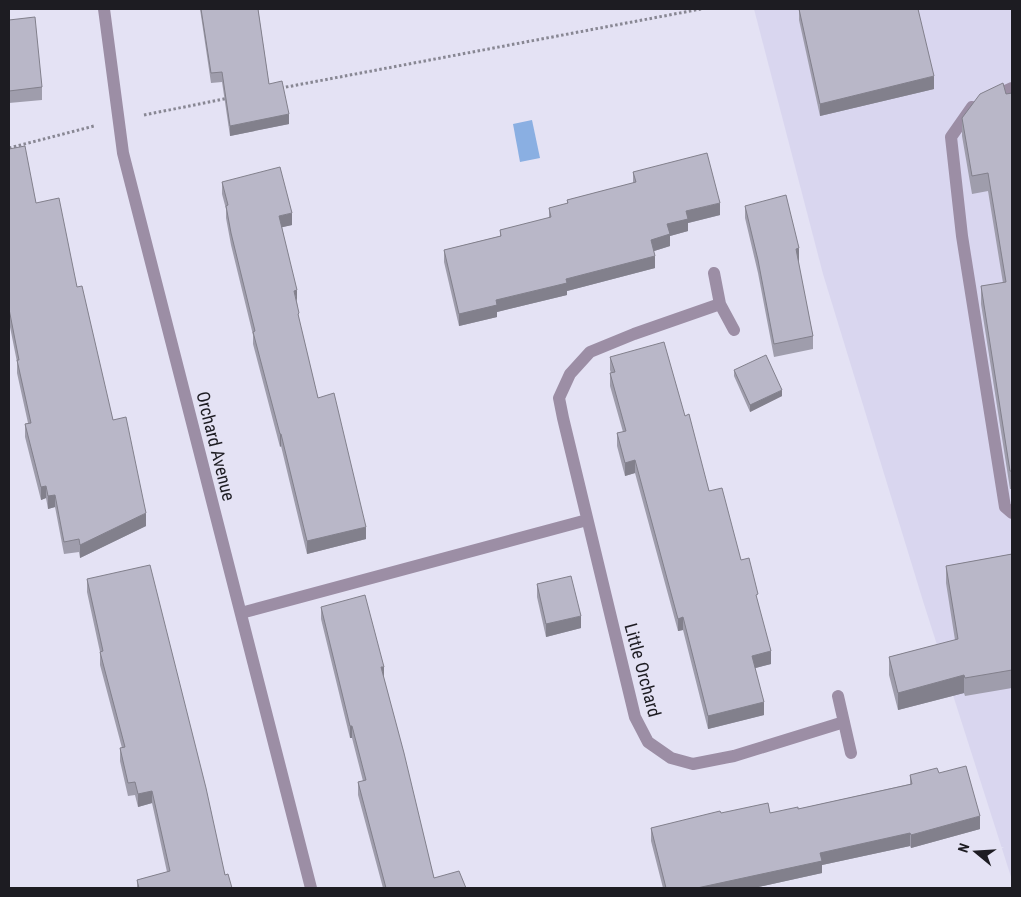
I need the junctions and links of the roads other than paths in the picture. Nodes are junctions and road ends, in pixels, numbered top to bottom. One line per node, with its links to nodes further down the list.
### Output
1 (104, 9): 8 (street, Orchard Avenue)
2 (1012, 88): 6 (street)
3 (714, 273): 4 (street)
4 (720, 304): 5 (street); 7 (street, Little Orchard)
5 (734, 330)
6 (1012, 513)
7 (588, 520): 8 (street); 10 (street, Little Orchard)
8 (241, 613): 12 (street, Orchard Avenue)
9 (838, 696): 10 (street)
10 (844, 722): 11 (street)
11 (851, 753)
12 (312, 888)

